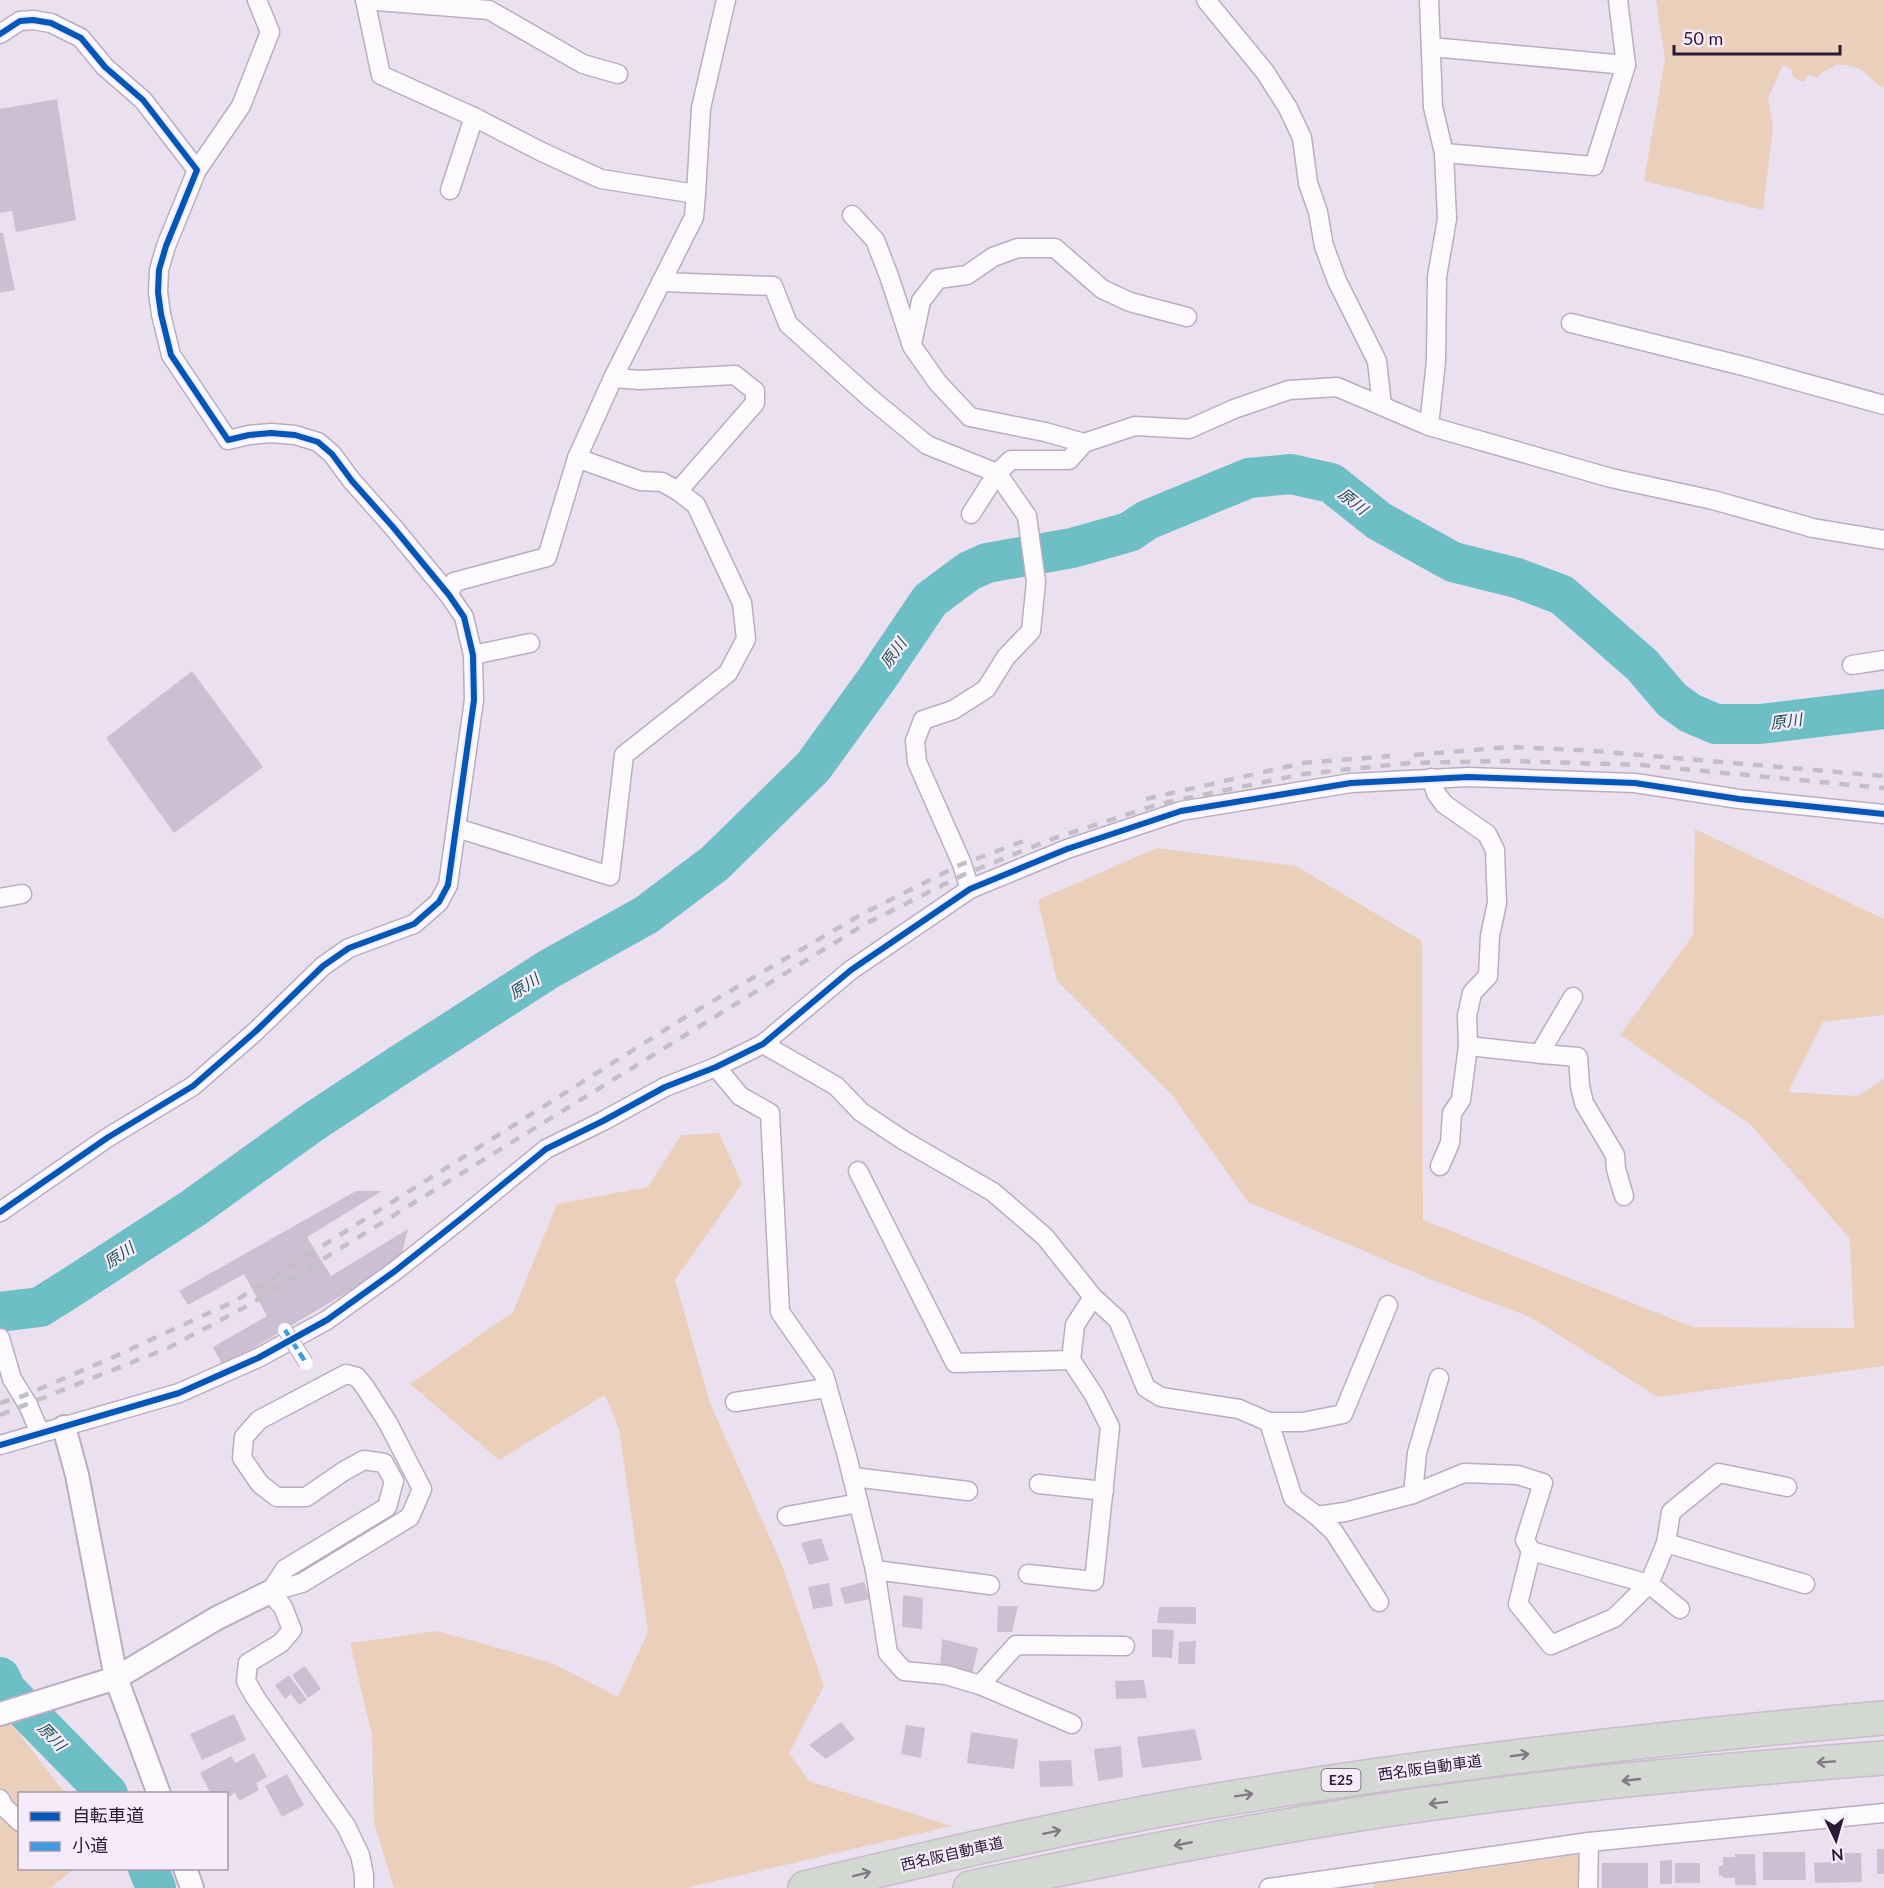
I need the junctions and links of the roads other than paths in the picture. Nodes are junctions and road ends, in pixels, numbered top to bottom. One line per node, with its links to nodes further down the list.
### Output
1 (257, 0): 13 (street)
2 (365, 0): 10 (street); 11 (street)
3 (726, 0): 15 (street)
4 (1206, 0): 23 (street)
5 (1428, 0): 8 (street)
6 (1618, 0): 9 (street)
7 (0, 34): 13 (street)
8 (1431, 47): 9 (street); 12 (street)
9 (1626, 64): 12 (street)
10 (618, 74)
11 (474, 117): 14 (street); 15 (street)
12 (1444, 153): 24 (street)
13 (197, 170): 31 (street)
14 (450, 190)
15 (696, 194): 17 (street)
16 (852, 215): 20 (street)
17 (661, 282): 21 (street); 27 (street)
18 (1187, 317): 20 (street)
19 (1571, 323): 22 (street)
20 (912, 346): 25 (street)
21 (613, 378): 26 (street); 28 (street)
22 (1884, 405)
23 (1382, 406): 24 (street); 25 (street)
24 (1429, 426): 30 (street)
25 (1084, 443): 27 (street)
26 (577, 458): 28 (street); 31 (street)
27 (997, 473): 29 (street); 39 (street)
28 (678, 490): 38 (street)
29 (970, 514)
30 (1884, 540)
31 (449, 595): 33 (street)
32 (530, 643): 33 (street)
33 (473, 655): 38 (street)
34 (1884, 660): 35 (street)
35 (1852, 665)
36 (1431, 778): 37 (street); 39 (street); 44 (street)
37 (1884, 814)
38 (457, 828): 50 (street)
39 (970, 889): 43 (street)
40 (22, 894): 41 (street)
41 (0, 898)
42 (1573, 997): 45 (street)
43 (764, 1044): 46 (street); 51 (street)
44 (1468, 1046): 45 (street); 47 (street)
45 (1542, 1054): 49 (street)
46 (716, 1067): 59 (street); 62 (street)
47 (1440, 1166)
48 (858, 1171): 55 (street)
49 (1624, 1196)
50 (0, 1212)
51 (1093, 1297): 55 (street); 61 (street)
52 (1388, 1305): 61 (street)
53 (285, 1330): 56 (street, bridge)
54 (0, 1338): 58 (street)
55 (1071, 1360): 69 (street)
56 (306, 1363)
57 (1440, 1378): 70 (street)
58 (6, 1380): 63 (street)
59 (827, 1388): 60 (street); 65 (street)
60 (735, 1402)
61 (1269, 1422): 73 (street)
62 (64, 1427): 63 (street); 85 (street)
63 (40, 1433): 64 (street)
64 (0, 1445)
65 (853, 1477): 68 (street); 71 (street)
66 (1039, 1484): 69 (street)
67 (1787, 1487): 74 (street)
68 (968, 1491)
69 (1104, 1491): 77 (street)
70 (1413, 1494): 73 (street); 75 (street)
71 (859, 1503): 72 (street); 76 (street)
72 (787, 1516)
73 (1317, 1516): 82 (street)
74 (1666, 1543): 78 (street); 79 (street)
75 (1531, 1551): 78 (street); 78 (street)
76 (875, 1570): 80 (street); 86 (street)
77 (1028, 1574)
78 (1649, 1584): 83 (street)
79 (1805, 1584)
80 (990, 1586)
81 (270, 1592): 81 (street); 85 (street); 96 (street)
82 (1379, 1602)
83 (1680, 1609)
84 (1125, 1646): 86 (street)
85 (116, 1678): 87 (street); 91 (street)
86 (980, 1685): 89 (street)
87 (0, 1714)
88 (1884, 1718): 97 (highway, 西名阪自動車道 / E25, one-way to 88)
89 (1072, 1724)
90 (1884, 1758): 98 (highway, one-way to 98)
91 (158, 1792)
92 (0, 1799): 94 (street)
93 (1884, 1813): 95 (street)
94 (18, 1820)
95 (1589, 1842): 99 (street); 100 (street)
96 (363, 1888)
97 (805, 1888)
98 (970, 1888)
99 (1269, 1888)
100 (1588, 1888)

